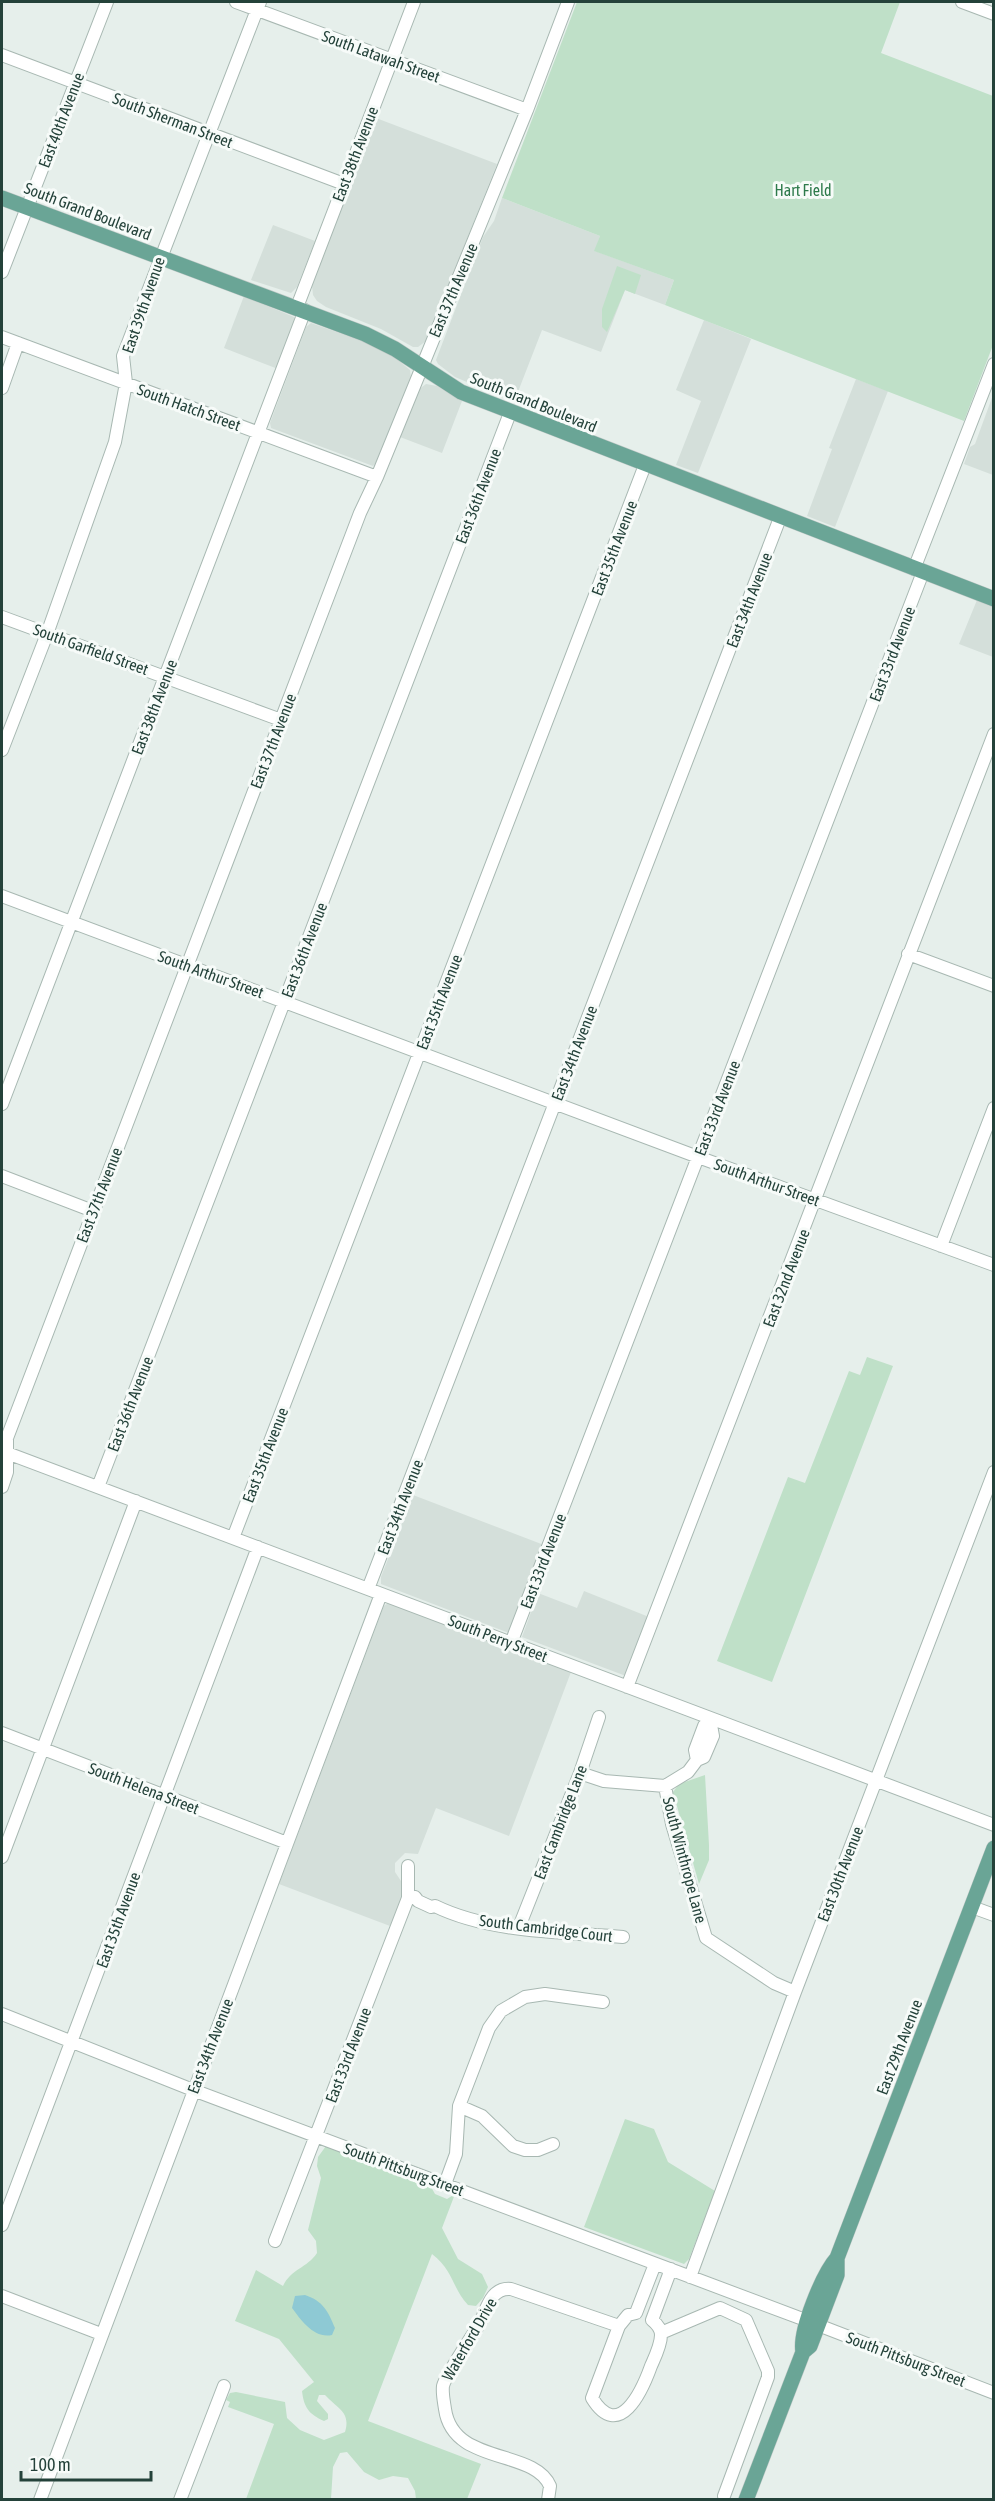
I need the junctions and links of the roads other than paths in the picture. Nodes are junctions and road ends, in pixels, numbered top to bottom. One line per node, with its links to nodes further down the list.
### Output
1 (107, 2): 10 (street, East 40th Avenue)
2 (236, 2): 6 (street, South Latawah Street)
3 (414, 2): 9 (street, East 38th Avenue)
4 (568, 2): 11 (street, East 37th Avenue)
5 (962, 2): 7 (street)
6 (259, 5): 9 (street, South Latawah Street); 12 (street, East 39th Avenue)
7 (993, 14)
8 (2, 55): 10 (street, South Sherman Street)
9 (392, 59): 11 (street, South Latawah Street); 13 (street, East 38th Avenue)
10 (76, 83): 12 (street, South Sherman Street); 15 (street, East 40th Avenue)
11 (527, 110): 22 (street, East 37th Avenue)
12 (209, 134): 13 (street, South Sherman Street); 16 (street, East 39th Avenue)
13 (344, 184): 18 (street, East 38th Avenue)
14 (2, 198): 15 (main road, South Grand Boulevard)
15 (27, 207): 16 (main road, South Grand Boulevard); 17 (street, East 40th Avenue)
16 (159, 257): 18 (main road, South Grand Boulevard); 23 (street, East 39th Avenue)
17 (2, 273)
18 (301, 309): 22 (main road, South Grand Boulevard); 26 (street, East 38th Avenue)
19 (2, 337): 20 (street, South Hatch Street)
20 (18, 343): 23 (street, South Hatch Street); 24 (street)
21 (993, 364): 30 (street, East 33rd Avenue)
22 (421, 367): 25 (main road, South Grand Boulevard); 28 (street, East 37th Avenue)
23 (126, 383): 26 (street, South Hatch Street); 33 (street, East 39th Avenue)
24 (2, 388)
25 (510, 413): 27 (main road, South Grand Boulevard); 43 (street, East 36th Avenue)
26 (259, 433): 28 (street, South Hatch Street); 34 (street, East 38th Avenue)
27 (645, 465): 29 (main road, South Grand Boulevard); 44 (street, East 35th Avenue)
28 (377, 477): 35 (street, East 37th Avenue)
29 (780, 518): 30 (main road, South Grand Boulevard); 45 (street, East 34th Avenue)
30 (919, 571): 31 (main road, South Grand Boulevard); 48 (street, East 33rd Avenue)
31 (993, 599)
32 (2, 617): 33 (street, South Garfield Street)
33 (47, 634): 34 (street, South Garfield Street); 37 (street, East 39th Avenue)
34 (166, 676): 35 (street, South Garfield Street); 39 (street, East 38th Avenue)
35 (281, 720): 41 (street, East 37th Avenue)
36 (993, 734): 40 (street, East 32nd Avenue)
37 (2, 750)
38 (2, 896): 39 (street, South Arthur Street)
39 (71, 922): 41 (street, South Arthur Street); 46 (street, East 38th Avenue)
40 (908, 954): 42 (street); 50 (street, East 32nd Avenue)
41 (187, 965): 43 (street, South Arthur Street); 51 (street, East 37th Avenue)
42 (993, 986)
43 (284, 1001): 44 (street, South Arthur Street); 57 (street, East 36th Avenue)
44 (420, 1053): 45 (street, South Arthur Street); 59 (street, East 35th Avenue)
45 (554, 1103): 48 (street, South Arthur Street); 61 (street, East 34th Avenue)
46 (2, 1104)
47 (993, 1108): 52 (street)
48 (698, 1157): 50 (street, South Arthur Street); 63 (street, East 33rd Avenue)
49 (2, 1176): 51 (street)
50 (816, 1200): 52 (street, South Arthur Street); 64 (street, East 32nd Avenue)
51 (93, 1211): 54 (street, East 37th Avenue)
52 (941, 1246): 53 (street, South Arthur Street)
53 (993, 1265)
54 (4, 1452): 56 (street, East 37th Avenue); 57 (street, South Perry Street)
55 (993, 1472): 70 (street, East 30th Avenue)
56 (2, 1487)
57 (98, 1487): 58 (street, South Perry Street)
58 (136, 1501): 59 (street, South Perry Street); 68 (street)
59 (233, 1538): 60 (street, South Perry Street)
60 (258, 1547): 61 (street, South Perry Street); 72 (street, East 35th Avenue)
61 (368, 1589): 62 (street, South Perry Street)
62 (381, 1593): 63 (street, South Perry Street); 74 (street, East 34th Avenue)
63 (512, 1643): 64 (street, South Perry Street)
64 (627, 1687): 66 (street, South Perry Street)
65 (600, 1717): 69 (street, East Cambridge Lane)
66 (712, 1723): 70 (street, South Perry Street); 71 (street)
67 (2, 1733): 68 (street, South Helena Street)
68 (41, 1749): 72 (street, South Helena Street); 76 (street)
69 (580, 1773): 71 (street); 81 (street, East Cambridge Lane)
70 (876, 1781): 73 (street, South Perry Street); 83 (street, East 30th Avenue)
71 (665, 1786): 83 (street, South Winthrope Lane)
72 (164, 1796): 74 (street, South Helena Street); 86 (street, East 35th Avenue)
73 (993, 1825)
74 (287, 1843): 87 (street, East 34th Avenue)
75 (993, 1848): 79 (main road, East 29th Avenue)
76 (2, 1857)
77 (408, 1866): 78 (street, East 33rd Avenue)
78 (411, 1896): 81 (street, South Cambridge Court); 89 (street, East 33rd Avenue)
79 (972, 1906): 80 (street); 100 (main road, East 29th Avenue)
80 (993, 1915)
81 (519, 1927): 82 (street, South Cambridge Court)
82 (623, 1937)
83 (795, 1992): 96 (street, East 30th Avenue)
84 (603, 2002): 88 (street)
85 (2, 2014): 86 (street, South Pittsburg Street)
86 (72, 2042): 87 (street, South Pittsburg Street); 92 (street, East 35th Avenue)
87 (193, 2090): 89 (street, South Pittsburg Street); 103 (street, East 34th Avenue)
88 (459, 2106): 90 (street); 91 (street)
89 (317, 2136): 91 (street, South Pittsburg Street); 93 (street, East 33rd Avenue)
90 (553, 2144)
91 (445, 2184): 94 (street, South Pittsburg Street)
92 (2, 2225)
93 (275, 2241)
94 (655, 2264): 95 (street, South Pittsburg Street); 98 (street)
95 (671, 2270): 96 (street, South Pittsburg Street); 99 (street)
96 (690, 2277): 100 (street, South Pittsburg Street)
97 (2, 2296): 103 (street)
98 (636, 2313): 99 (street); 101 (street)
99 (652, 2320): 102 (street)
100 (813, 2323): 105 (street, South Pittsburg Street); 110 (main road, East 29th Avenue)
101 (619, 2326): 102 (street); 106 (street, Waterford Drive)
102 (661, 2333): 107 (street)
103 (101, 2334): 108 (street, East 34th Avenue)
104 (224, 2386): 109 (street)
105 (993, 2393)
106 (548, 2495)
107 (724, 2496)
108 (40, 2499)
109 (180, 2499)
110 (746, 2499)

